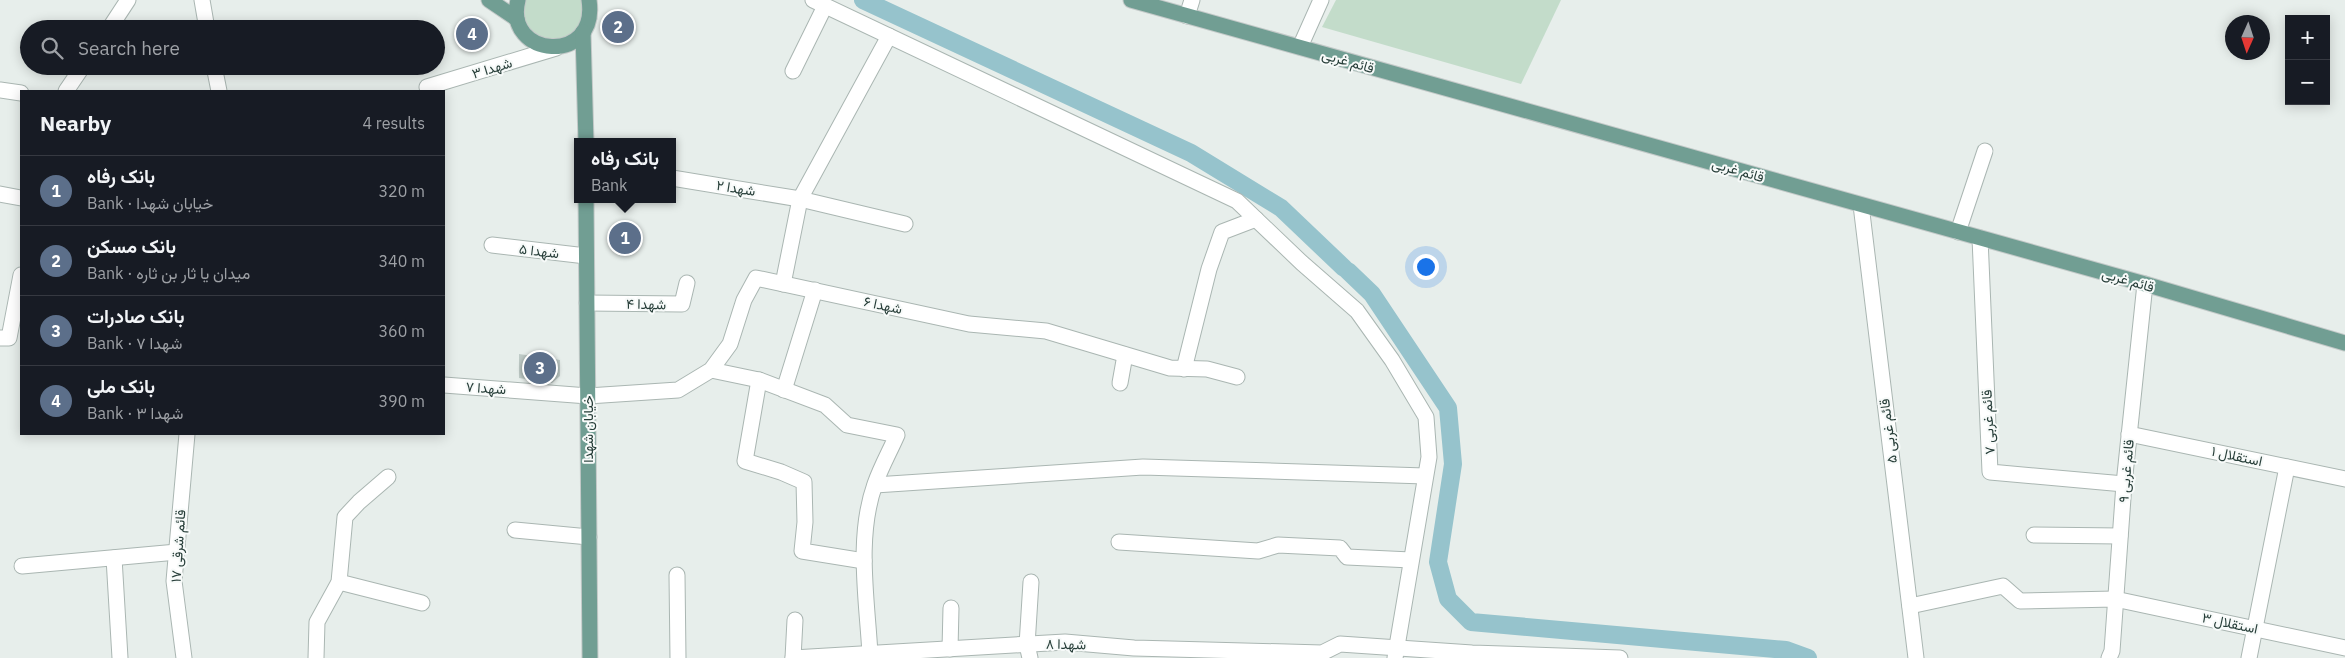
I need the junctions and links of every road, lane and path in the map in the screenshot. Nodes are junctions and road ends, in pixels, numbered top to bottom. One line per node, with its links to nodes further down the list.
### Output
1 (128, 0): 12 (street)
2 (202, 0): 13 (street)
3 (489, 0): 11 (main road)
4 (518, 0): 11 (main road)
5 (589, 0): 14 (main road)
6 (1131, 0): 10 (main road, قائم غربی)
7 (1192, 0): 10 (street)
8 (1321, 0): 16 (street)
9 (819, 3): 15 (street); 18 (street)
10 (1188, 16): 16 (main road, قائم غربی)
11 (517, 19): 17 (main road)
12 (115, 20)
13 (205, 20)
14 (583, 32): 17 (main road); 26 (main road)
15 (889, 36): 31 (street); 34 (street)
16 (1300, 47): 33 (main road, قائم غربی)
17 (556, 48): 21 (street, شهدا ۳)
18 (793, 71)
19 (77, 75): 23 (street)
20 (215, 75): 24 (street)
21 (427, 88)
22 (0, 90): 25 (street)
23 (67, 90)
24 (218, 90)
25 (20, 93)
26 (586, 138)
27 (1985, 151): 36 (street)
28 (676, 179): 31 (street, شهدا ۲)
29 (0, 194): 30 (street)
30 (20, 198)
31 (800, 199): 35 (street, شهدا ۲); 42 (street)
32 (586, 203): 39 (main road, خیابان شهدا)
33 (1861, 204): 36 (main road, قائم غربی); 80 (street, قائم غربی ۵)
34 (1256, 220): 49 (street); 60 (street)
35 (905, 224)
36 (1958, 232): 37 (main road, قائم غربی)
37 (1980, 238): 43 (main road, قائم غربی); 64 (street, قائم غربی ۷)
38 (492, 245): 39 (street, شهدا ۵)
39 (586, 256): 45 (main road, خیابان شهدا)
40 (20, 280): 46 (street)
41 (687, 283): 45 (street, شهدا ۴)
42 (784, 284): 44 (street, شهدا ۶); 50 (street, شهدا ۶)
43 (2145, 284): 47 (main road, قائم غربی); 57 (street, قائم غربی ۹)
44 (815, 290): 48 (street, شهدا ۶); 55 (street)
45 (587, 303): 56 (main road, خیابان شهدا)
46 (0, 338)
47 (2345, 343)
48 (1125, 355): 49 (street, شهدا ۶); 53 (street)
49 (1184, 369): 51 (street, شهدا ۶)
50 (711, 370): 52 (street); 56 (street, شهدا ۶)
51 (1237, 377)
52 (758, 380): 55 (street); 73 (street)
53 (1120, 383)
54 (445, 385): 56 (street, شهدا ۷)
55 (784, 390): 63 (street)
56 (588, 396): 68 (main road, خیابان شهدا)
57 (2129, 434): 59 (street, استقلال ۱); 64 (street, قائم غربی ۹)
58 (187, 435): 70 (street, قائم شرقی ۱۷)
59 (2287, 467): 62 (street, استقلال ۱); 83 (street)
60 (1426, 476): 63 (street); 72 (street)
61 (388, 477): 76 (street)
62 (2345, 479)
63 (875, 484): 73 (street)
64 (2124, 484): 67 (street, قائم غربی ۹)
65 (515, 530): 68 (street)
66 (2034, 535): 67 (street)
67 (2120, 536): 78 (street, قائم غربی ۹)
68 (589, 537): 93 (main road, خیابان شهدا)
69 (1119, 542): 72 (street)
70 (177, 552): 71 (street); 91 (street, قائم شرقی ۱۷)
71 (114, 558): 74 (street); 90 (street)
72 (1411, 560): 87 (street)
73 (864, 561): 88 (street)
74 (22, 566)
75 (677, 576): 94 (street)
76 (339, 582): 79 (street); 92 (street)
77 (1031, 582): 86 (street)
78 (2116, 599): 80 (street, استقلال ۳); 83 (street, استقلال ۳); 98 (street, قائم غربی ۹)
79 (422, 604)
80 (1910, 606): 97 (street, قائم غربی ۵)
81 (951, 608): 85 (street)
82 (795, 620): 95 (street)
83 (2255, 629): 84 (street, استقلال ۳); 99 (street)
84 (2345, 648)
85 (950, 649): 86 (street, شهدا ۸); 88 (street, شهدا ۸)
86 (1028, 651): 87 (street, شهدا ۸)
87 (1396, 653): 89 (street, شهدا ۸)
88 (870, 654): 95 (street, شهدا ۸)
89 (1449, 655): 96 (street, شهدا ۸)
90 (120, 658)
91 (184, 658)
92 (316, 658)
93 (590, 658)
94 (678, 658)
95 (793, 658)
96 (1620, 658)
97 (1916, 658)
98 (2109, 658)
99 (2249, 658)

